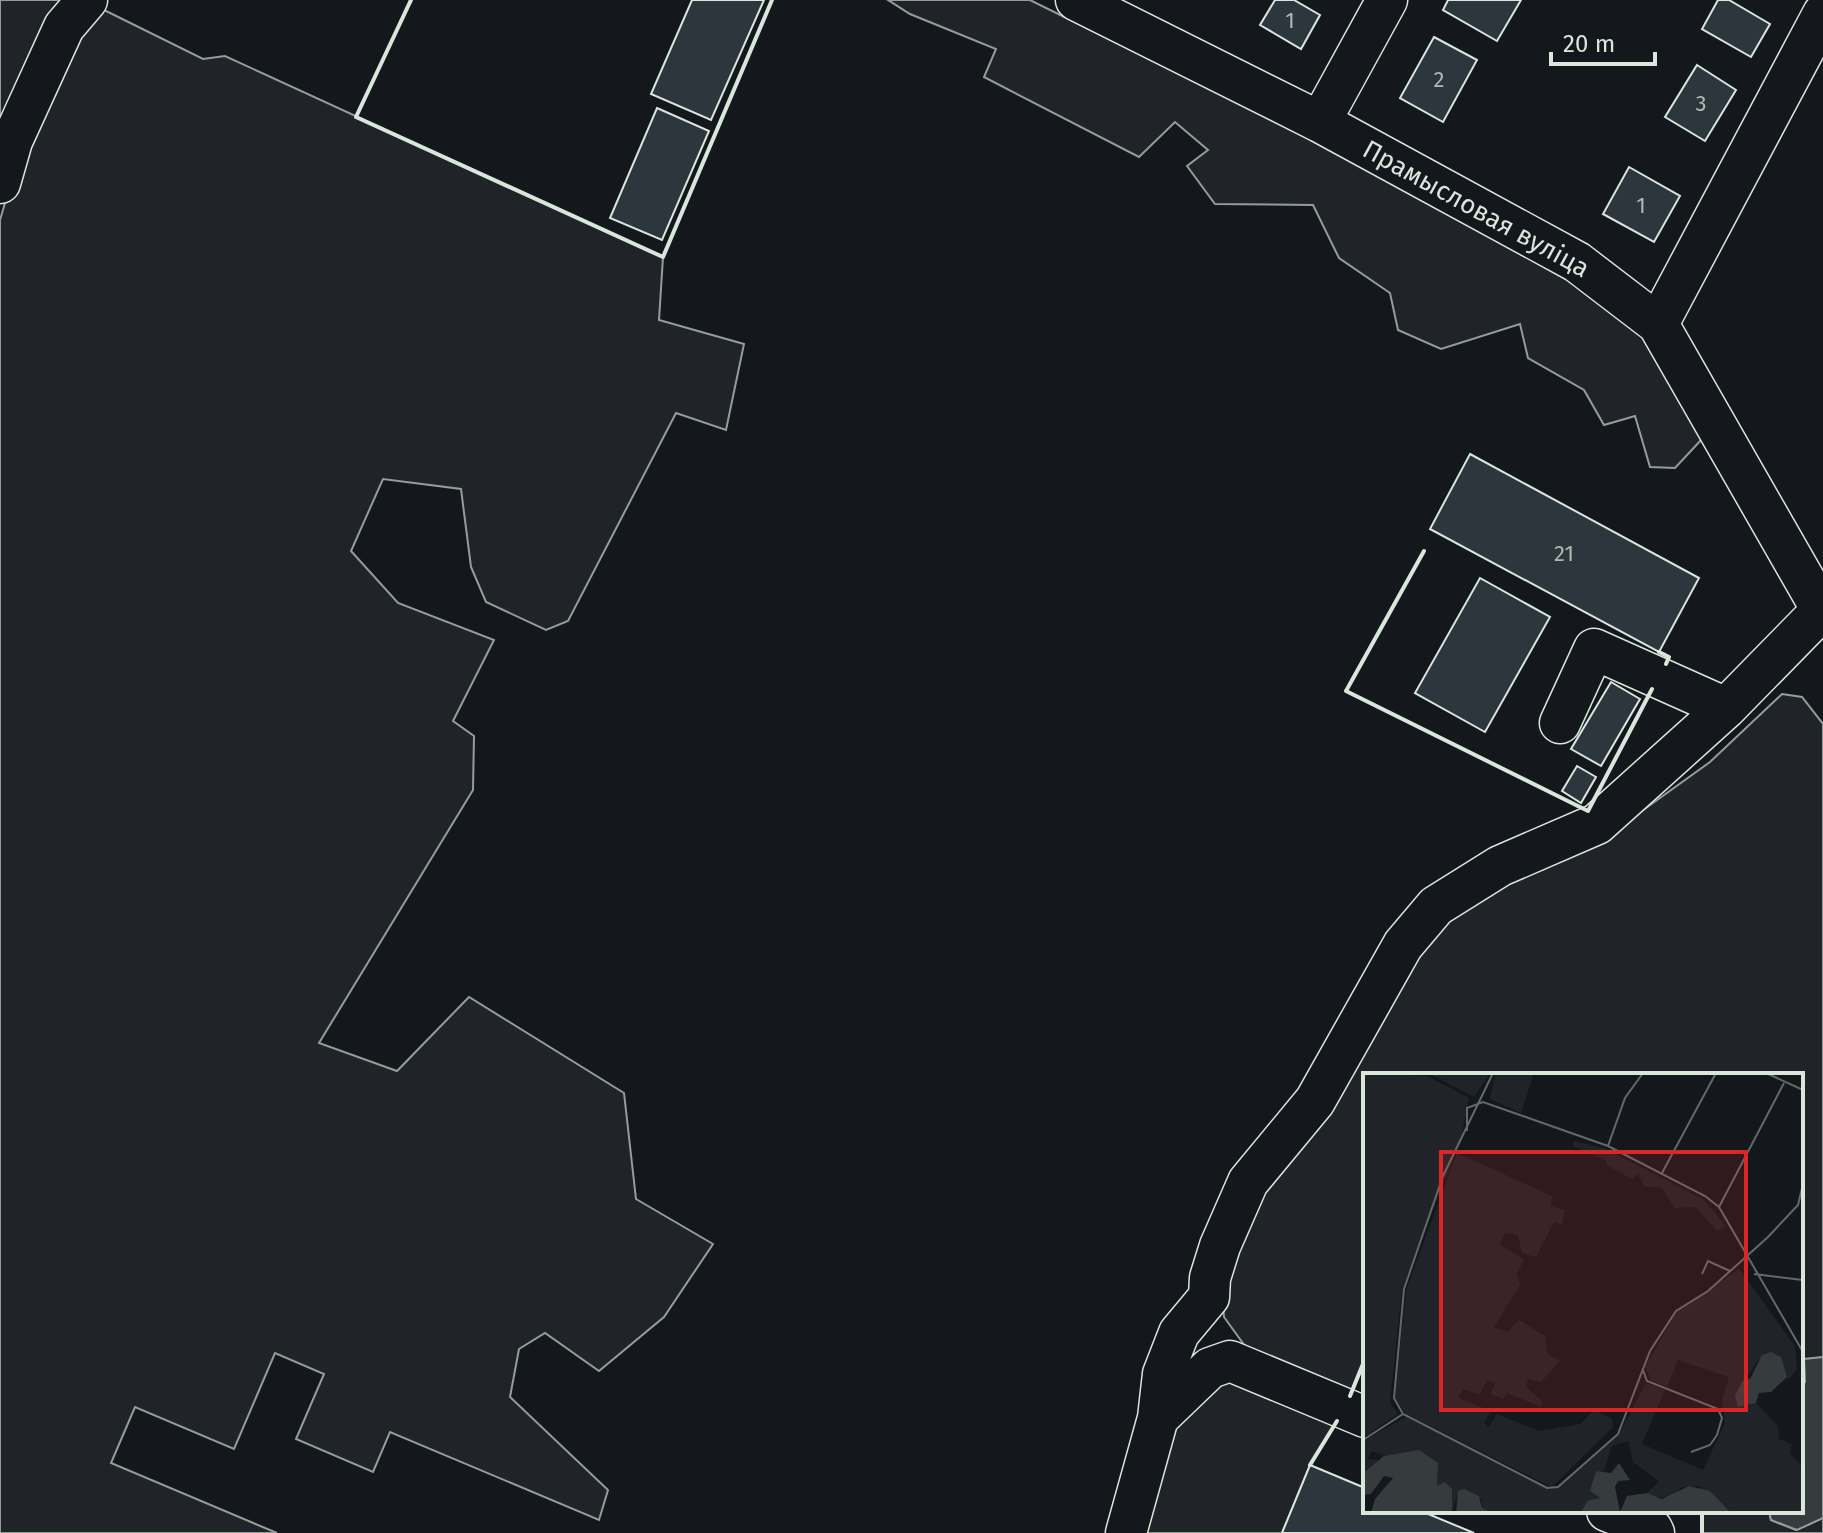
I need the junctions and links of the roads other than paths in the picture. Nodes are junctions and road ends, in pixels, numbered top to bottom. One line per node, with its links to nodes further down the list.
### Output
1 (87, 0): 6 (street)
2 (1076, 0): 5 (street, Прамысловая вуліца)
3 (1387, 0): 5 (street)
4 (1823, 14): 7 (street)
5 (1320, 122): 7 (street, Прамысловая вуліца)
6 (0, 183)
7 (1658, 324): 8 (street, Прамысловая вуліца)
8 (1823, 610): 9 (street)
9 (1726, 708): 10 (street); 11 (street)
10 (1560, 723)
11 (1209, 1297): 12 (street); 14 (street)
12 (1230, 1361): 13 (street); 14 (street)
13 (1363, 1416)
14 (1158, 1418): 16 (street)
15 (1612, 1513): 17 (street)
16 (1126, 1533)
17 (1654, 1533)

